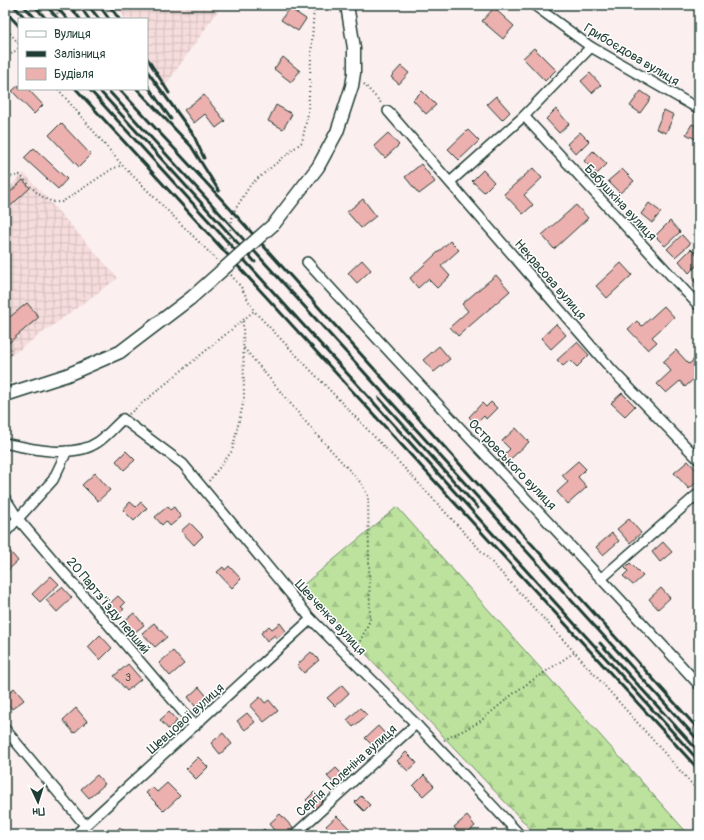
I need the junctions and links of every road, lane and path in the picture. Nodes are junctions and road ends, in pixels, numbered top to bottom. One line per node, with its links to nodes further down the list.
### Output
1 (66, 5): 5 (path)
2 (314, 5): 16 (path)
3 (347, 5): 11 (street)
4 (534, 5): 8 (street, Грибоєдова вулиця)
5 (52, 18)
6 (5, 28): 7 (path)
7 (18, 43)
8 (591, 47): 13 (street, Грибоєдова вулиця); 15 (street)
9 (18, 49): 10 (path)
10 (5, 59)
11 (354, 73): 14 (path); 25 (street, bridge)
12 (59, 90): 16 (path)
13 (699, 109)
14 (388, 111): 18 (street, Некрасова вулиця)
15 (524, 116): 18 (street); 21 (street, Бабушкіна вулиця)
16 (122, 165): 17 (path)
17 (5, 180)
18 (450, 182): 29 (street, Некрасова вулиця)
19 (307, 262): 35 (street, Островського вулиця)
20 (227, 271): 22 (path)
21 (699, 306)
22 (254, 311): 23 (path); 37 (path)
23 (244, 320): 24 (path); 26 (path)
24 (244, 348): 30 (path); 38 (path)
25 (5, 395)
26 (123, 419): 28 (street); 30 (street, Шевченка вулиця)
27 (5, 443): 28 (street)
28 (67, 451): 33 (street)
29 (699, 460)
30 (204, 488): 36 (street, Шевченка вулиця)
31 (699, 493): 35 (street)
32 (5, 498): 33 (street, 20 Партз'їзду перший)
33 (19, 520): 34 (street); 41 (street, 20 Партз'їзду перший)
34 (5, 533)
35 (602, 578): 39 (street, Островського вулиця)
36 (311, 619): 38 (street, Шевченка вулиця); 41 (street, Шевцової вулиця)
37 (575, 652): 43 (path); 44 (path)
38 (351, 659): 40 (street, Шевченка вулиця)
39 (699, 685)
40 (416, 724): 43 (street, Шевченка вулиця); 48 (street, Сергія Тюленіна вулиця)
41 (195, 726): 45 (street, Шевцової вулиця)
42 (5, 729): 45 (street)
43 (436, 745): 46 (street, Шевченка вулиця)
44 (699, 792)
45 (85, 825): 47 (street, Шевцової вулиця)
46 (515, 833)
47 (75, 835)
48 (294, 835)

